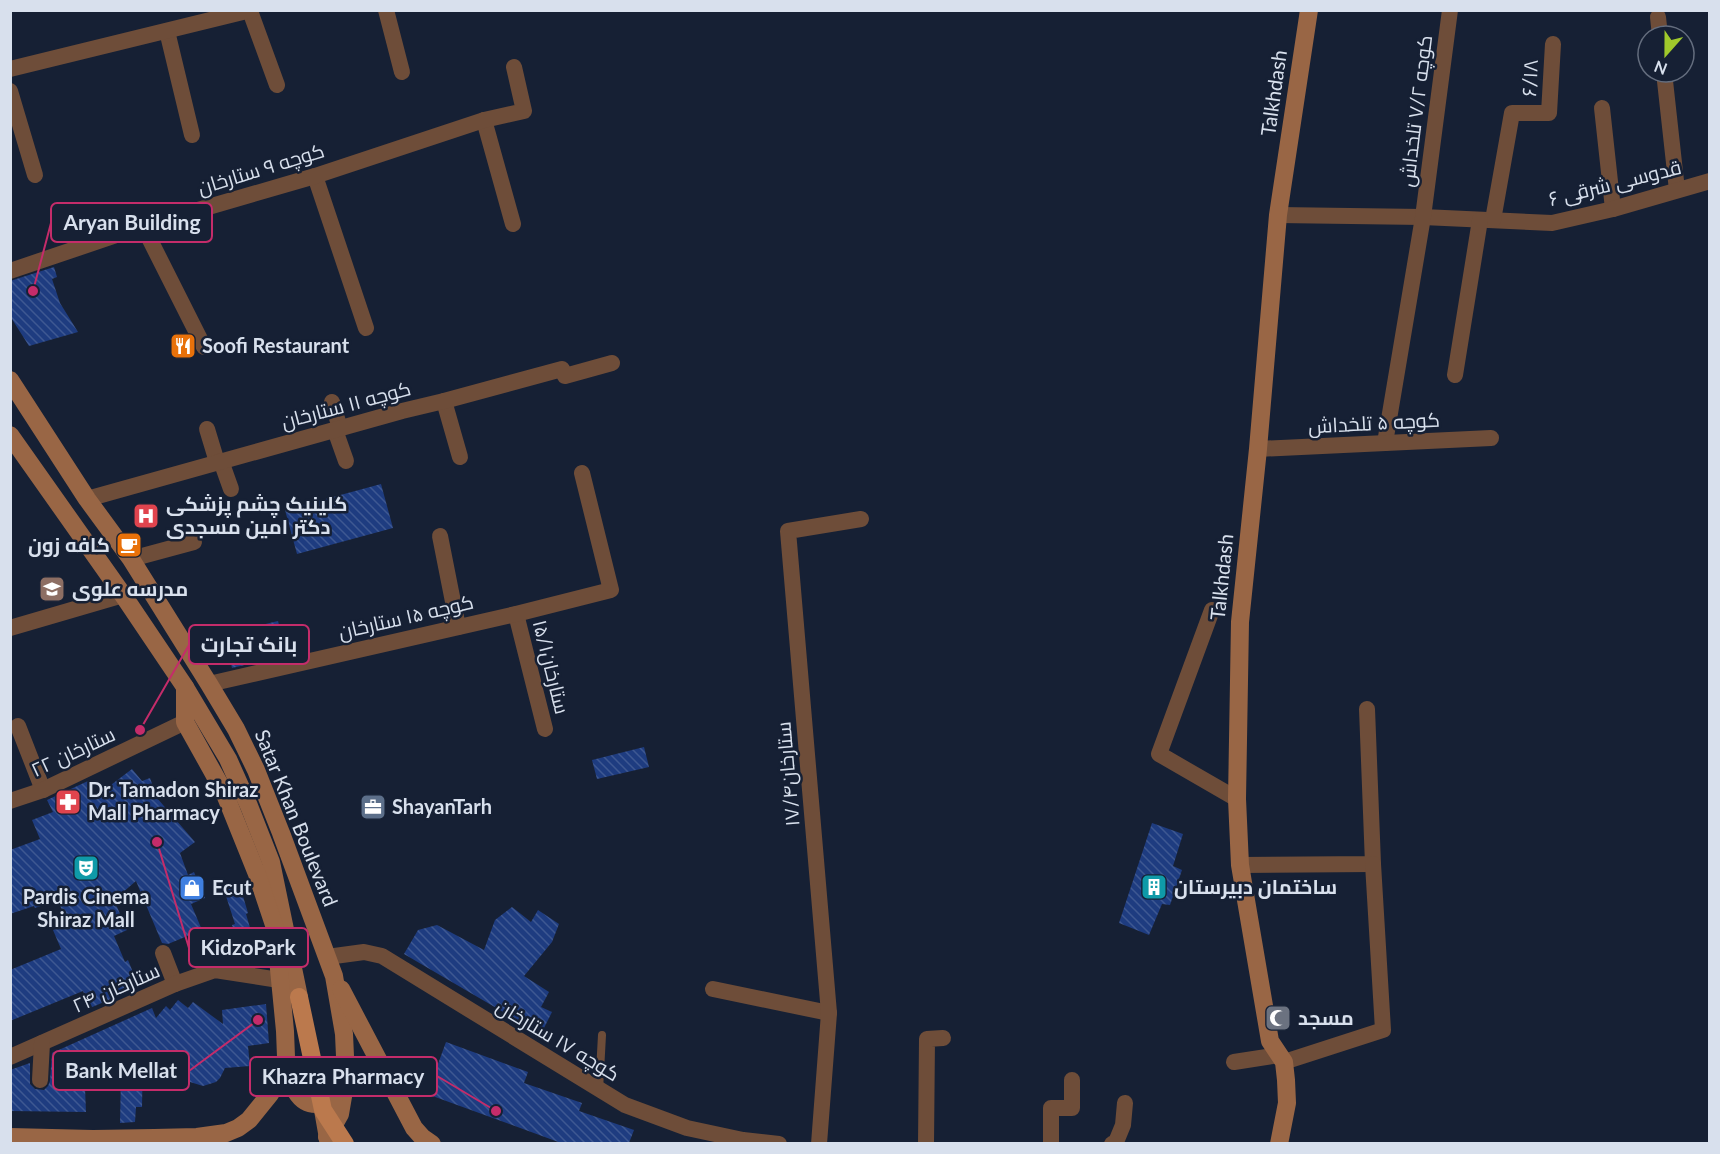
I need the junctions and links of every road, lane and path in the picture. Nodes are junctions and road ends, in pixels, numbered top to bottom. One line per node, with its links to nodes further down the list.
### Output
1 (386, 10): 11 (street)
2 (1309, 10): 23 (main road, Talkhdash)
3 (1450, 10): 24 (street, کوچه ۷/۲ تلخداش)
4 (250, 11): 7 (street); 13 (street)
5 (1658, 17): 6 (street)
6 (1659, 24)
7 (167, 32): 10 (street); 17 (street)
8 (1553, 44): 25 (street, ۶/۱۸)
9 (514, 68): 16 (street, کوچه ۹ ستارخان)
10 (10, 69)
11 (402, 72)
12 (1665, 84): 21 (street)
13 (277, 85)
14 (10, 91): 18 (street)
15 (1602, 108): 22 (street)
16 (484, 120): 19 (street, کوچه ۹ ستارخان); 26 (street)
17 (192, 135)
18 (35, 175)
19 (315, 176): 27 (street, کوچه ۹ ستارخان); 29 (street)
20 (1710, 180): 21 (street, قدوسی شرقی ۶)
21 (1677, 190): 22 (street, قدوسی شرقی ۶)
22 (1613, 209): 25 (street, قدوسی شرقی ۶)
23 (1278, 215): 24 (street, قدوسی شرقی ۶); 41 (main road, Talkhdash)
24 (1423, 217): 25 (street, قدوسی شرقی ۶); 40 (street, کوچه ۷/۲ تلخداش)
25 (1486, 220): 32 (street)
26 (513, 224)
27 (143, 226): 28 (street, کوچه ۹ ستارخان); 30 (street)
28 (10, 271)
29 (366, 328)
30 (204, 347)
31 (612, 363): 34 (street, کوچه ۱۱ ستارخان)
32 (1455, 375)
33 (10, 380): 47 (main road, Satar Khan Boulevard)
34 (444, 401): 37 (street, کوچه ۱۱ ستارخان); 42 (street)
35 (332, 402): 37 (street)
36 (207, 429): 44 (street)
37 (337, 429): 43 (street); 44 (street, کوچه ۱۱ ستارخان)
38 (10, 435): 52 (main road, Satar Khan Boulevard)
39 (1491, 438): 40 (street, کوچه ۵ تلخداش)
40 (1385, 443): 41 (street, کوچه ۵ تلخداش)
41 (1258, 449): 64 (main road, Talkhdash)
42 (460, 457)
43 (346, 461)
44 (219, 462): 46 (street); 47 (street, کوچه ۱۱ ستارخان)
45 (582, 473): 54 (street, کوچه ۱۵ ستارخان)
46 (231, 489)
47 (87, 499): 51 (main road, Satar Khan Boulevard)
48 (861, 519): 74 (street, ستارخان۱۷/۴)
49 (440, 536): 55 (street)
50 (194, 542): 51 (street)
51 (131, 560): 57 (main road, Satar Khan Boulevard)
52 (123, 595): 56 (street); 58 (main road, Satar Khan Boulevard)
53 (1212, 610): 64 (street)
54 (516, 614): 55 (street, کوچه ۱۵ ستارخان); 62 (street, ستارخان۱۵/۱)
55 (458, 627): 57 (street, کوچه ۱۵ ستارخان)
56 (10, 628)
57 (210, 684): 69 (main road, Satar Khan Boulevard)
58 (185, 687): 60 (main road); 87 (main road, Satar Khan Boulevard, bridge)
59 (1367, 709): 67 (street)
60 (185, 722): 63 (street, ۲۲ ستارخان); 71 (main road)
61 (18, 726): 63 (street)
62 (545, 729)
63 (43, 790): 65 (street, ۲۲ ستارخان)
64 (1237, 800): 66 (main road, Talkhdash)
65 (10, 801)
66 (1240, 864): 67 (street); 79 (main road, Talkhdash)
67 (1373, 864): 79 (street)
68 (163, 953): 72 (street)
69 (327, 957): 70 (main road, Satar Khan Boulevard); 85 (street, کوچه ۱۷ ستارخان)
70 (334, 976): 82 (main road); 93 (main road)
71 (279, 980): 72 (street, ۲۴ ستارخان); 80 (main road)
72 (175, 984): 77 (street, ۲۴ ستارخان)
73 (713, 989): 74 (street)
74 (829, 1013): 95 (street, ستارخان۱۷/۴)
75 (602, 1035): 85 (lane)
76 (943, 1038): 96 (street)
77 (42, 1043): 78 (street, ۲۴ ستارخان); 83 (street)
78 (10, 1057)
79 (1282, 1059): 81 (street); 99 (main road, Talkhdash)
80 (285, 1062): 82 (main road); 89 (main road)
81 (1234, 1062)
82 (344, 1070): 90 (main road)
83 (40, 1080)
84 (1072, 1080): 97 (street)
85 (599, 1090): 94 (street, کوچه ۱۷ ستارخان)
86 (1125, 1103): 98 (street)
87 (323, 1110): 91 (main road, bridge); 92 (main road, bridge)
88 (10, 1137): 89 (main road)
89 (230, 1138)
90 (323, 1143)
91 (329, 1143)
92 (345, 1143)
93 (432, 1143)
94 (779, 1143)
95 (819, 1143)
96 (926, 1143)
97 (1051, 1143)
98 (1112, 1143)
99 (1279, 1143)

